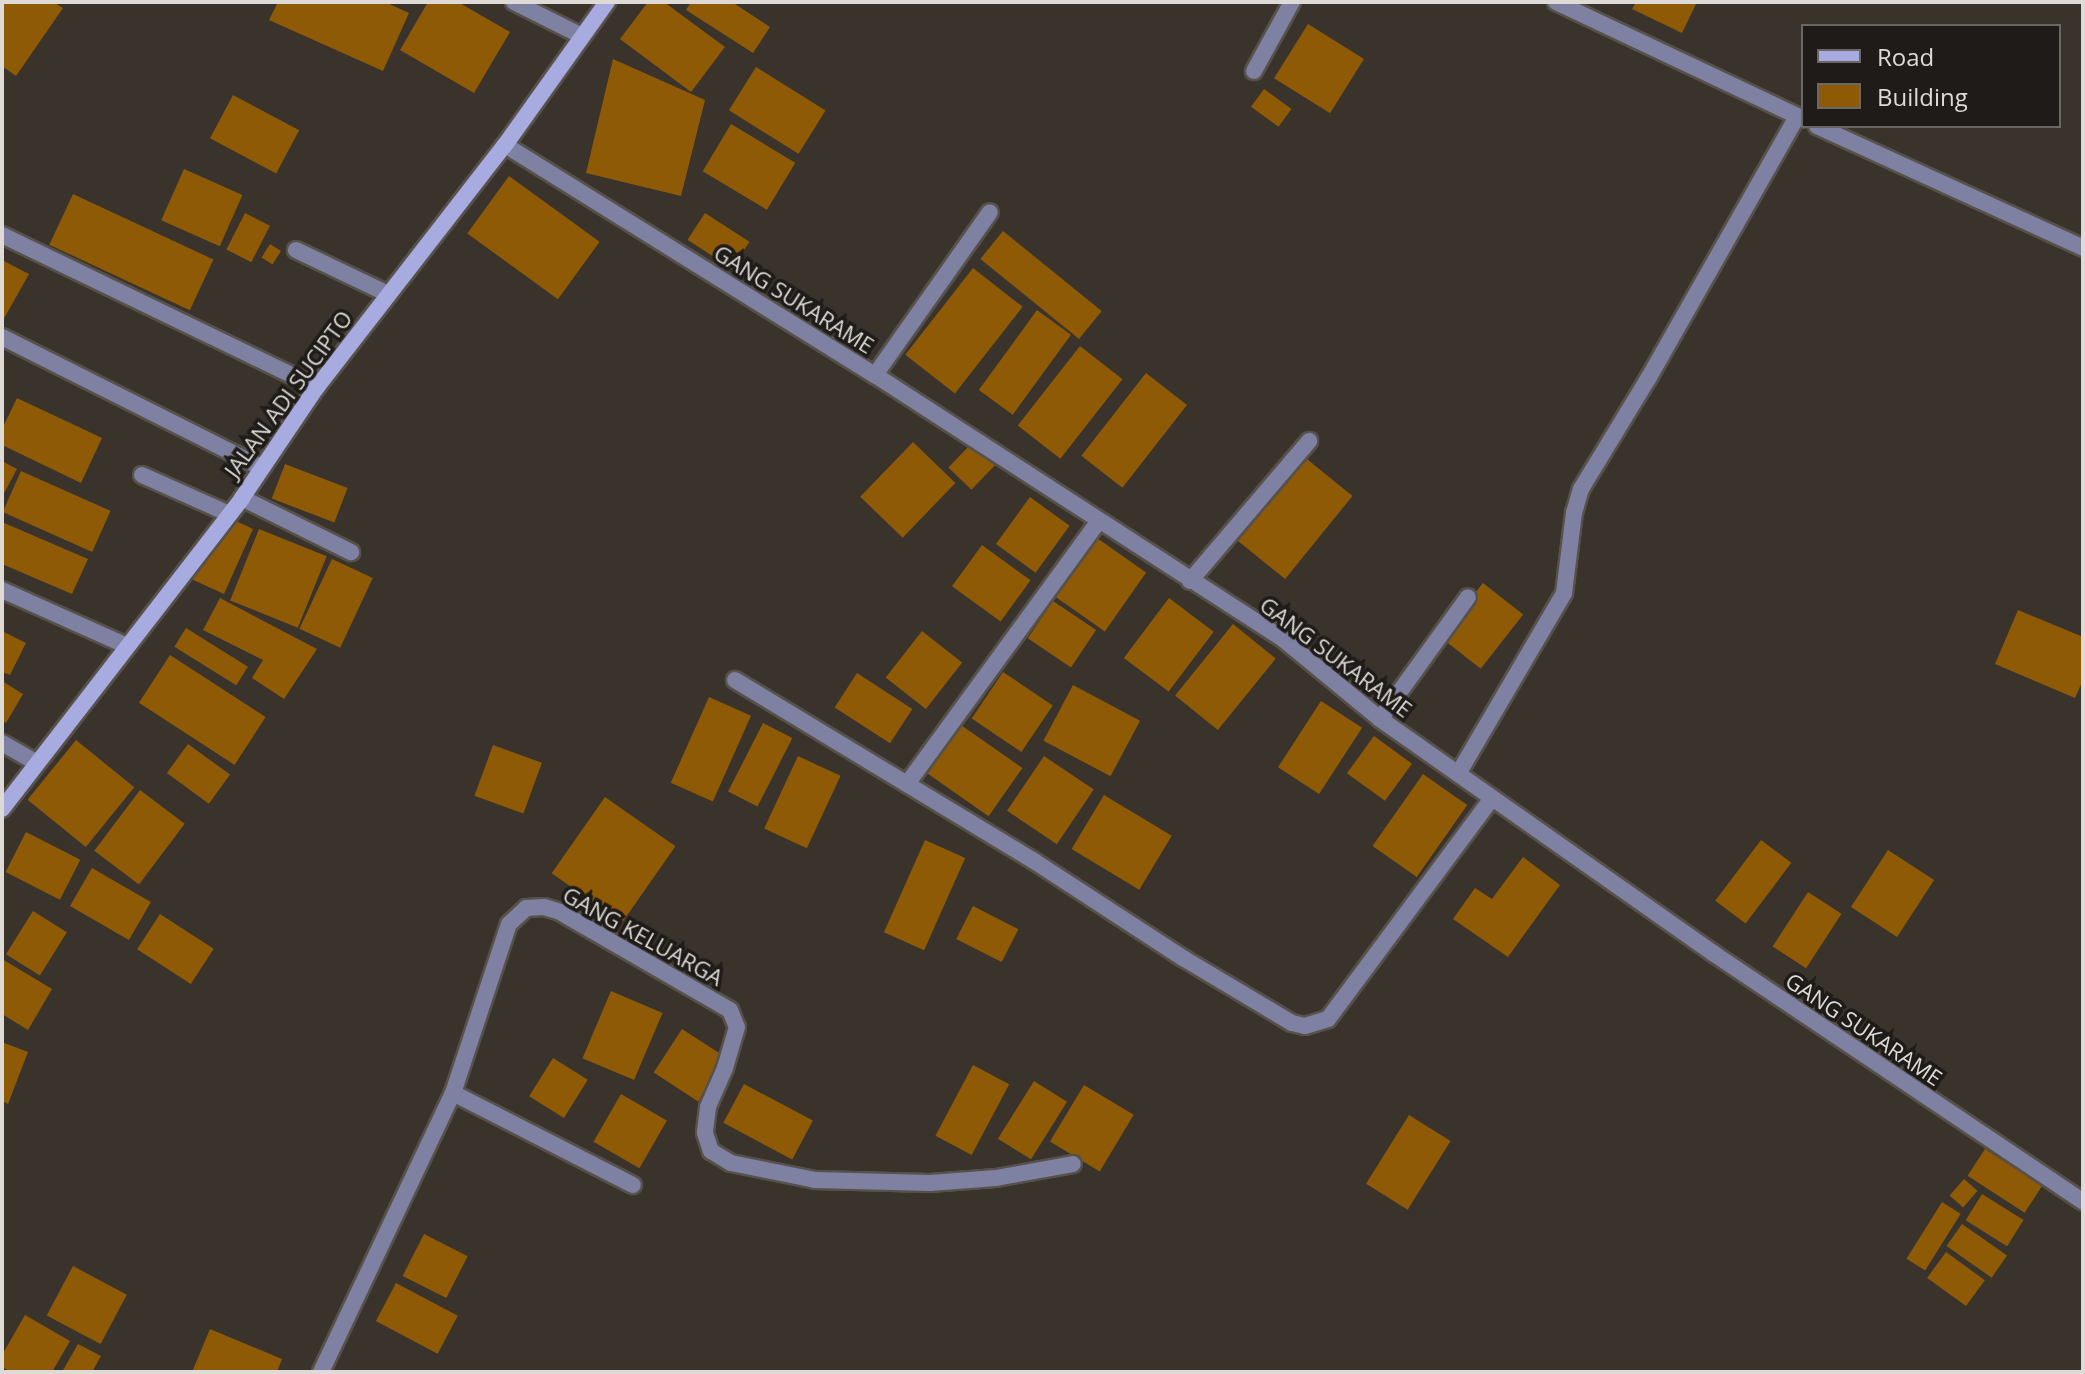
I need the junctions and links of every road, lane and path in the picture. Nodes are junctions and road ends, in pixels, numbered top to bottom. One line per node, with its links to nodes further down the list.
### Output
1 (514, 2): 5 (street)
2 (607, 2): 5 (street, JALAN ADI SUCIPTO)
3 (1292, 2): 6 (street)
4 (1556, 2): 7 (street)
5 (582, 36): 9 (street, JALAN ADI SUCIPTO)
6 (1254, 71)
7 (1800, 118): 33 (street)
8 (1821, 128): 12 (street)
9 (505, 145): 14 (street, JALAN ADI SUCIPTO); 16 (street, GANG SUKARAME)
10 (990, 212): 16 (street)
11 (2, 235): 17 (street)
12 (2083, 248)
13 (296, 250): 14 (street)
14 (388, 294): 17 (street, JALAN ADI SUCIPTO)
15 (2, 337): 19 (street)
16 (875, 375): 23 (street, GANG SUKARAME)
17 (317, 387): 19 (street, JALAN ADI SUCIPTO)
18 (1309, 441): 25 (street)
19 (262, 468): 21 (street, JALAN ADI SUCIPTO)
20 (142, 475): 22 (street)
21 (242, 498): 22 (street, JALAN ADI SUCIPTO); 24 (street)
22 (229, 514): 28 (street, JALAN ADI SUCIPTO)
23 (1099, 521): 25 (street, GANG SUKARAME); 34 (street)
24 (351, 552)
25 (1190, 581): 30 (street, GANG SUKARAME)
26 (2, 590): 28 (street)
27 (1468, 597): 30 (street)
28 (127, 646): 32 (street, JALAN ADI SUCIPTO)
29 (735, 680): 34 (street)
30 (1380, 719): 33 (street, GANG SUKARAME)
31 (2, 743): 32 (street)
32 (37, 763): 36 (street, JALAN ADI SUCIPTO)
33 (1458, 774): 35 (street, GANG SUKARAME)
34 (907, 784): 35 (street)
35 (1492, 798): 40 (street, GANG SUKARAME)
36 (2, 809)
37 (453, 1093): 38 (street, GANG KELUARGA); 39 (street); 41 (street, GANG KELUARGA)
38 (1073, 1164)
39 (633, 1185)
40 (2083, 1202)
41 (321, 1372)

